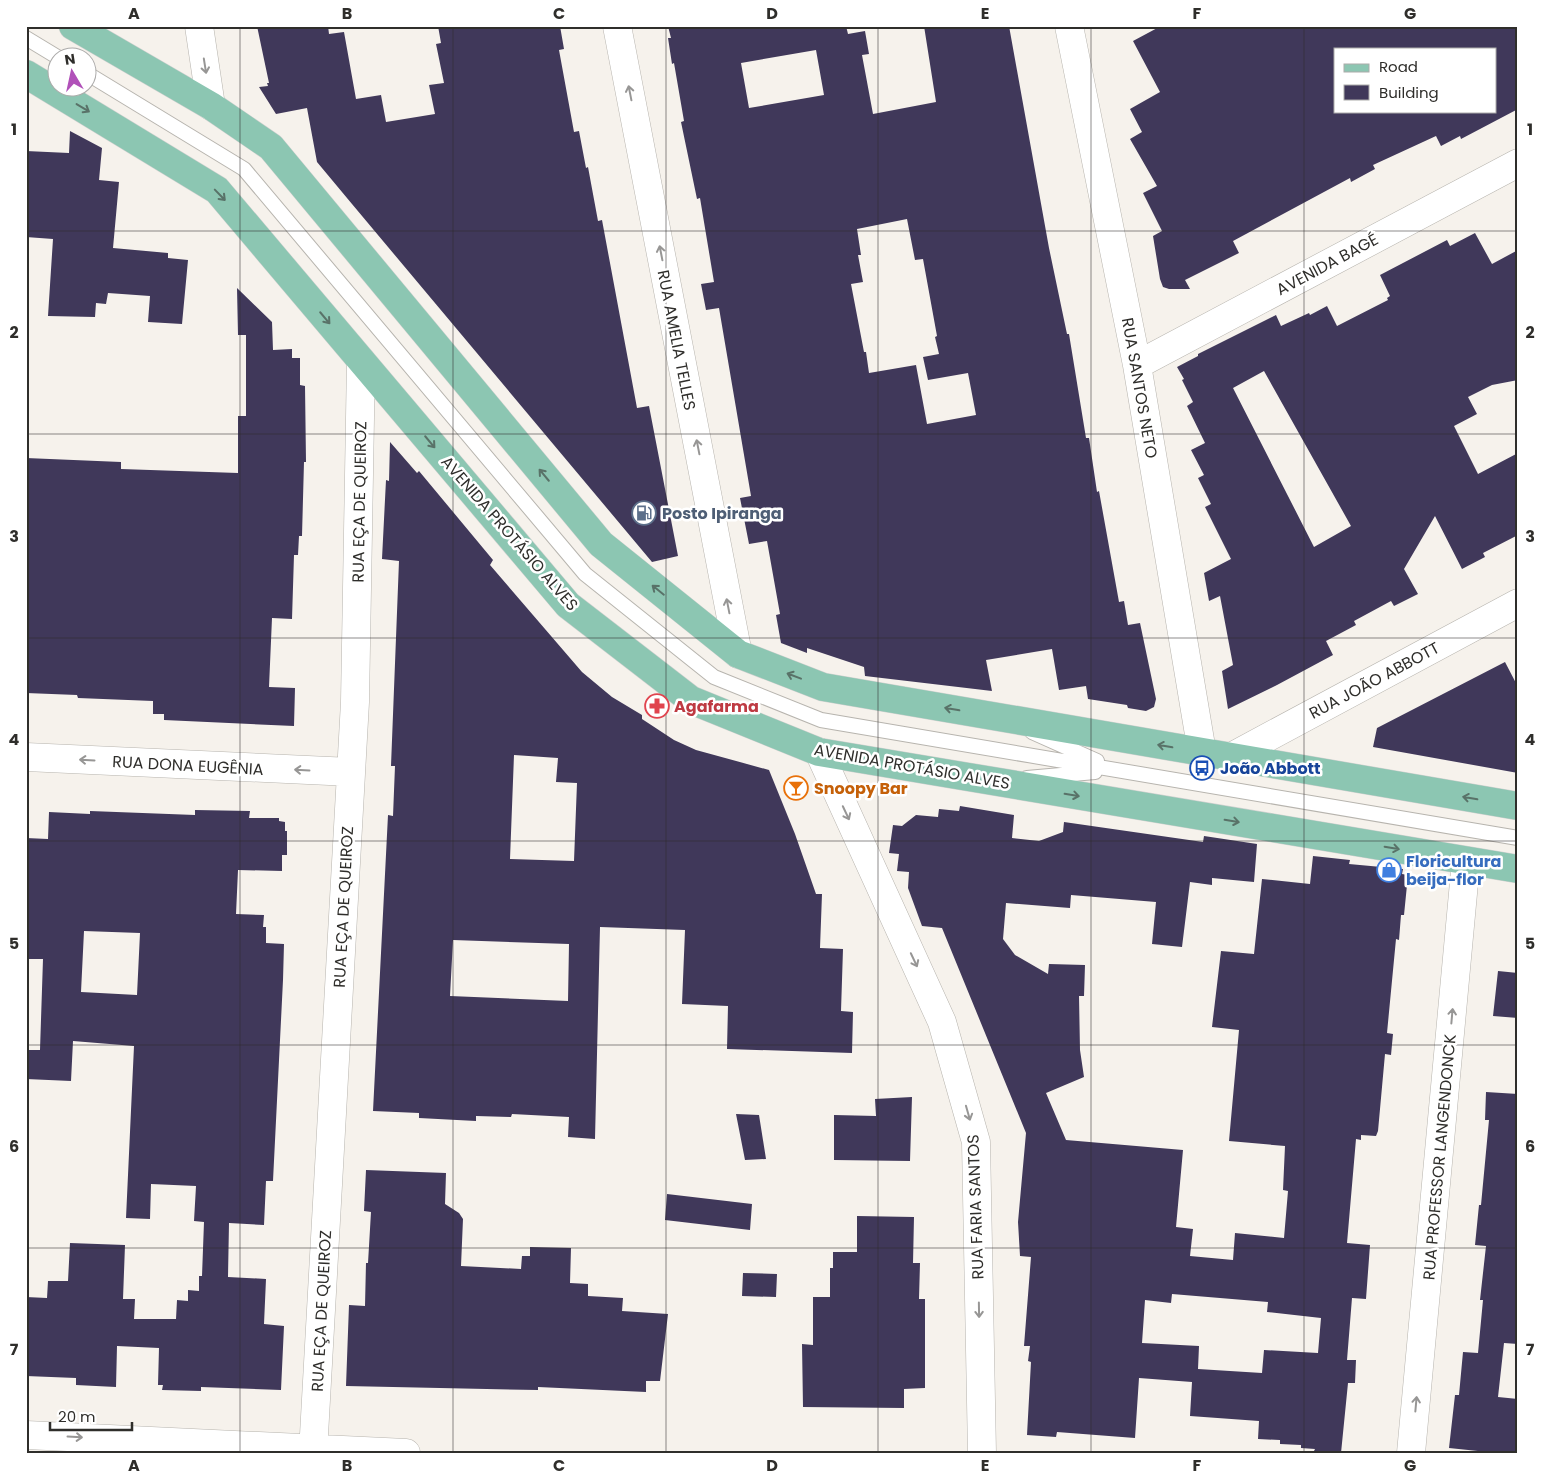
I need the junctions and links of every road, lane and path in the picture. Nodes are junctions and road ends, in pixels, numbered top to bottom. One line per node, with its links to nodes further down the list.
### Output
1 (73, 26): 9 (main road)
2 (199, 26): 9 (street, one-way to 9)
3 (617, 26): 14 (street, RUA AMELIA TELLES, one-way to 3)
4 (1069, 26): 12 (street, RUA SANTOS NETO)
5 (26, 38): 6 (lane)
6 (48, 51)
7 (26, 74): 11 (main road, AVENIDA PROTÁSIO ALVES, one-way to 11)
8 (98, 80): 20 (lane)
9 (211, 106): 14 (main road, one-way to 9)
10 (1518, 163): 12 (street, AVENIDA BAGÉ)
11 (361, 360): 16 (main road, AVENIDA PROTÁSIO ALVES, one-way to 16); 21 (street, RUA EÇA DE QUEIROZ)
12 (1137, 365): 17 (street, RUA SANTOS NETO)
13 (1518, 603): 18 (street, RUA JOÃO ABBOTT)
14 (738, 654): 15 (main road, one-way to 14)
15 (1000, 718): 17 (main road, one-way to 15); 20 (lane)
16 (819, 752): 22 (main road, AVENIDA PROTÁSIO ALVES); 30 (street, RUA FARIA SANTOS, one-way to 30)
17 (1202, 752): 18 (main road)
18 (1231, 757): 23 (main road, one-way to 18)
19 (26, 758): 21 (street, RUA DONA EUGÊNIA, one-way to 19)
20 (1116, 770): 22 (lane); 24 (lane)
21 (351, 772): 28 (street, RUA EÇA DE QUEIROZ)
22 (989, 781): 25 (main road, AVENIDA PROTÁSIO ALVES, one-way to 25)
23 (1518, 806)
24 (1518, 838)
25 (1466, 861): 26 (main road, AVENIDA PROTÁSIO ALVES); 31 (street, RUA PROFESSOR LANGENDONCK, one-way to 25)
26 (1518, 869)
27 (26, 1435): 28 (street, one-way to 28)
28 (313, 1450): 29 (street)
29 (406, 1453)
30 (982, 1453)
31 (1411, 1453)

